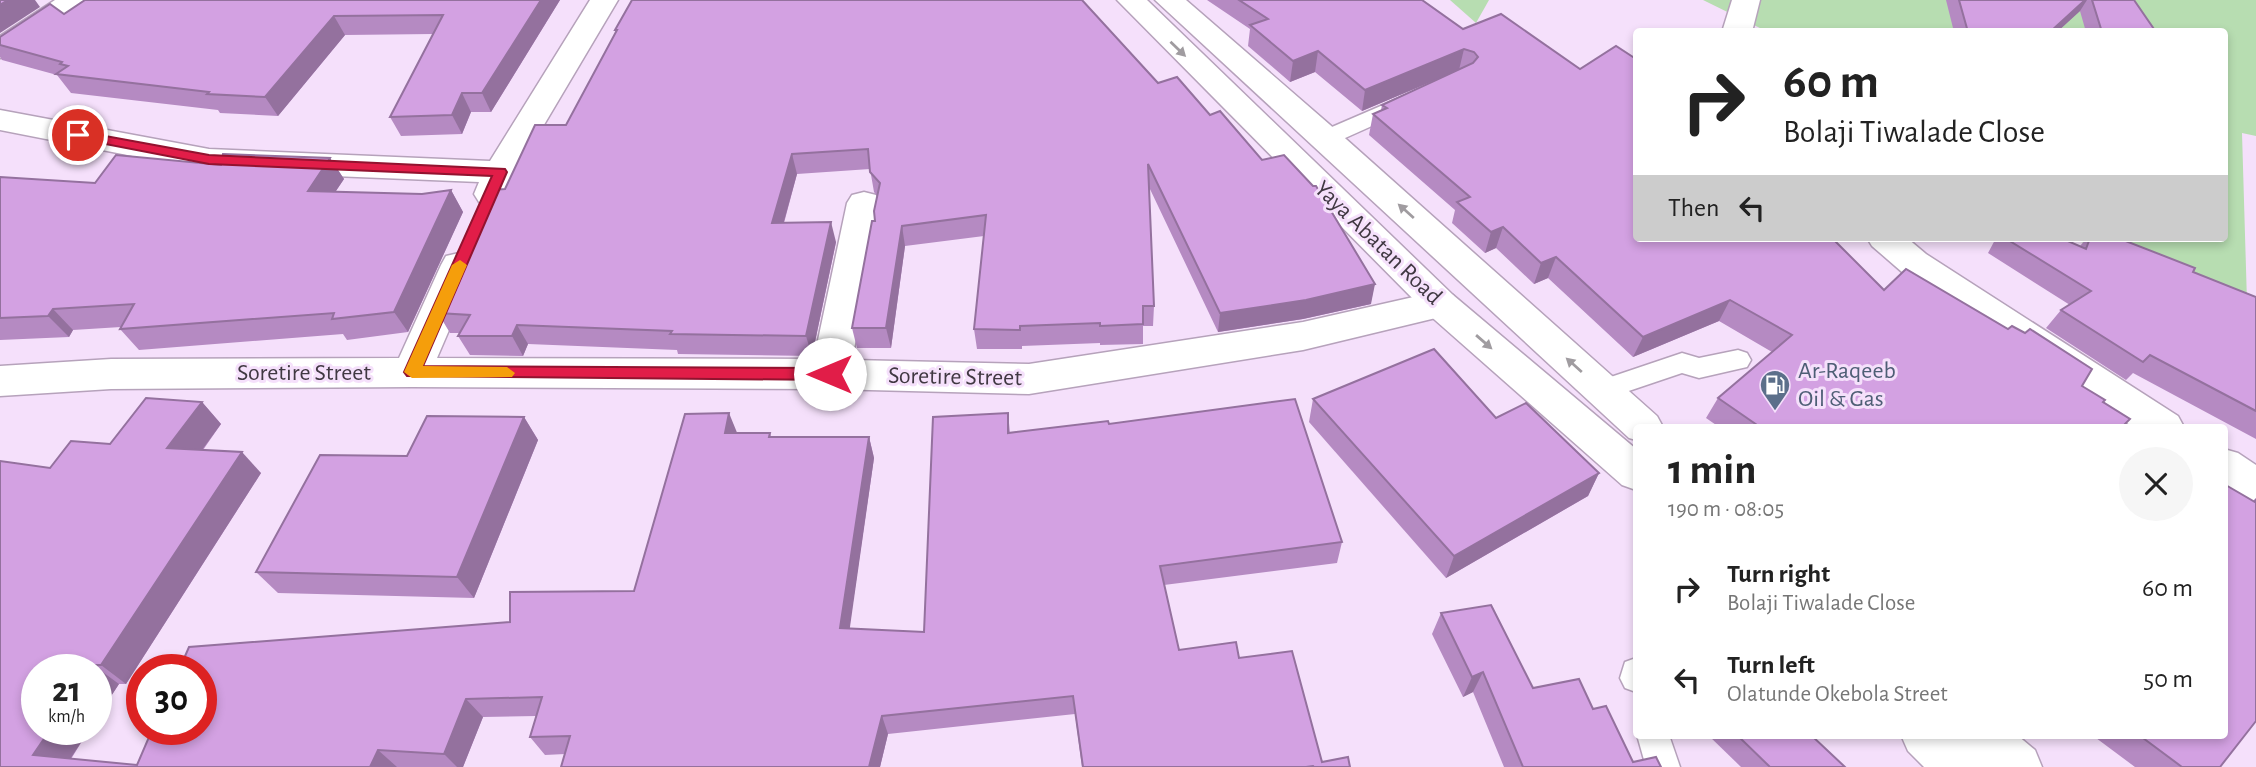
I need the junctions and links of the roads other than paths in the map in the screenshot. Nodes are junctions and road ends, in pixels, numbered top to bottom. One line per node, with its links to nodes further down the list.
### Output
1 (74, 0): 7 (street)
2 (604, 0): 11 (street)
3 (1131, 0): 14 (street, Yaya Abatan Road, one-way to 14)
4 (1169, 0): 10 (street, Yaya Abatan Road)
5 (1746, 0): 6 (street)
6 (1738, 28)
7 (0, 49)
8 (1423, 95): 10 (lane)
9 (0, 120): 11 (street)
10 (1326, 138): 19 (street, Yaya Abatan Road, one-way to 10)
11 (500, 172): 16 (street)
12 (864, 203): 17 (street)
13 (1889, 242): 21 (street)
14 (1440, 304): 17 (street, Soretire Street); 23 (street, Yaya Abatan Road, one-way to 23)
15 (1738, 359): 19 (lane)
16 (412, 372): 17 (street, Soretire Street); 18 (street, Soretire Street)
17 (830, 374)
18 (0, 381)
19 (1602, 390): 20 (street, Yaya Abatan Road)
20 (1640, 424)
21 (2159, 424)
22 (2228, 468): 24 (street)
23 (1633, 470)
24 (2256, 486)
25 (1655, 739): 28 (lane)
26 (1929, 739): 29 (street)
27 (1986, 739): 30 (street)
28 (1663, 767)
29 (1958, 767)
30 (2018, 767)

